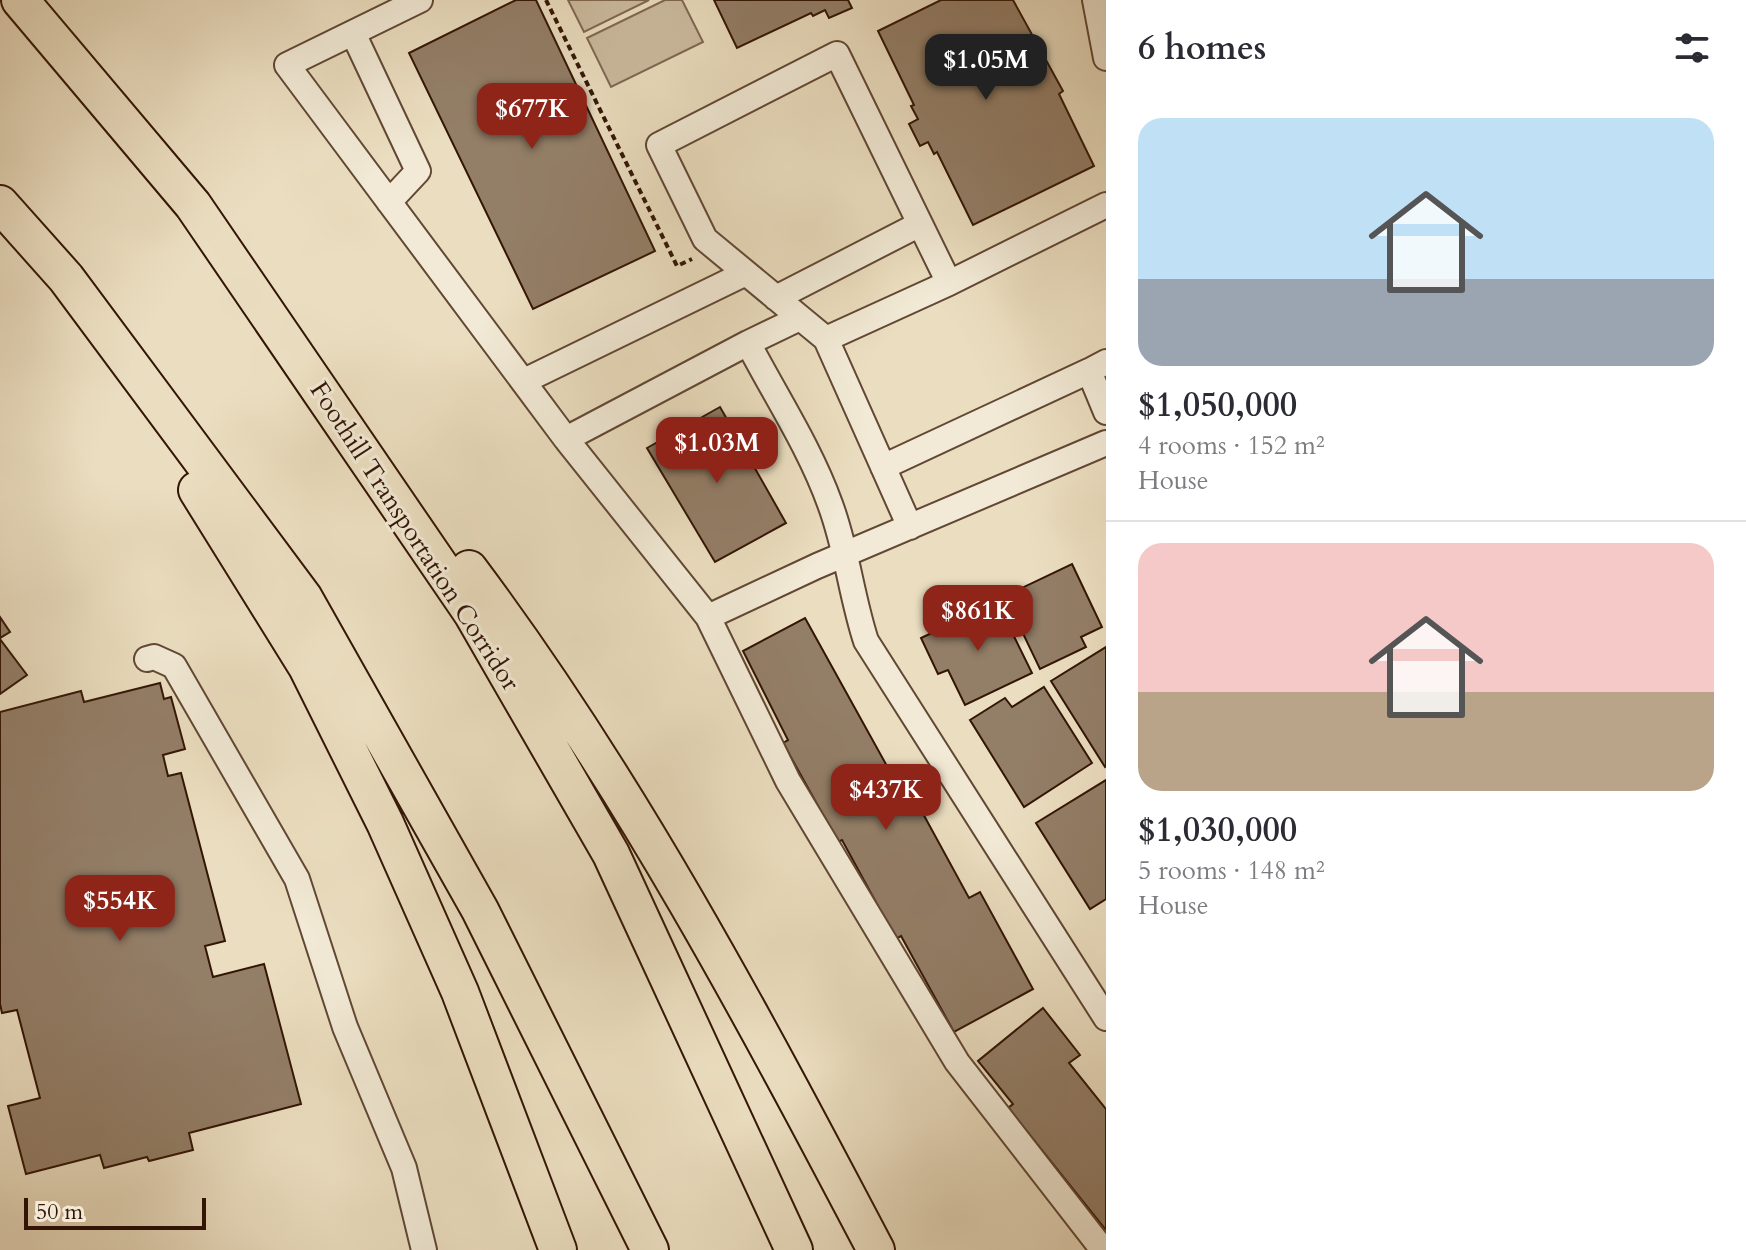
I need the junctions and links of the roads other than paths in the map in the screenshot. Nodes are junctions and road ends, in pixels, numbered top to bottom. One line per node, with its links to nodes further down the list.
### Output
1 (20, 0): 8 (highway, Foothill Transportation Corridor)
2 (420, 0): 4 (lane)
3 (1095, 0): 5 (lane)
4 (353, 33): 6 (lane); 6 (lane)
5 (1106, 58)
6 (389, 202): 19 (lane)
7 (0, 204): 12 (highway)
8 (193, 205): 32 (highway, Foothill Transportation Corridor); 33 (highway)
9 (1106, 205): 13 (lane)
10 (920, 224): 11 (lane); 13 (lane); 14 (lane)
11 (746, 273): 14 (lane); 19 (lane)
12 (66, 278): 30 (highway); 31 (highway)
13 (949, 283): 16 (lane)
14 (776, 298): 15 (lane)
15 (800, 318): 16 (lane); 17 (lane)
16 (826, 339): 23 (lane)
17 (748, 343): 21 (lane); 25 (lane)
18 (1097, 366): 20 (lane); 23 (lane)
19 (524, 381): 21 (lane)
20 (1106, 412)
21 (566, 439): 26 (lane)
22 (1106, 443): 24 (lane)
23 (883, 467): 24 (lane)
24 (910, 527): 25 (lane)
25 (847, 553): 26 (lane); 28 (lane)
26 (708, 617): 34 (lane)
27 (147, 659): 29 (lane)
28 (1106, 1018)
29 (424, 1250)
30 (558, 1250)
31 (650, 1250)
32 (794, 1250)
33 (876, 1250)
34 (1103, 1250)

